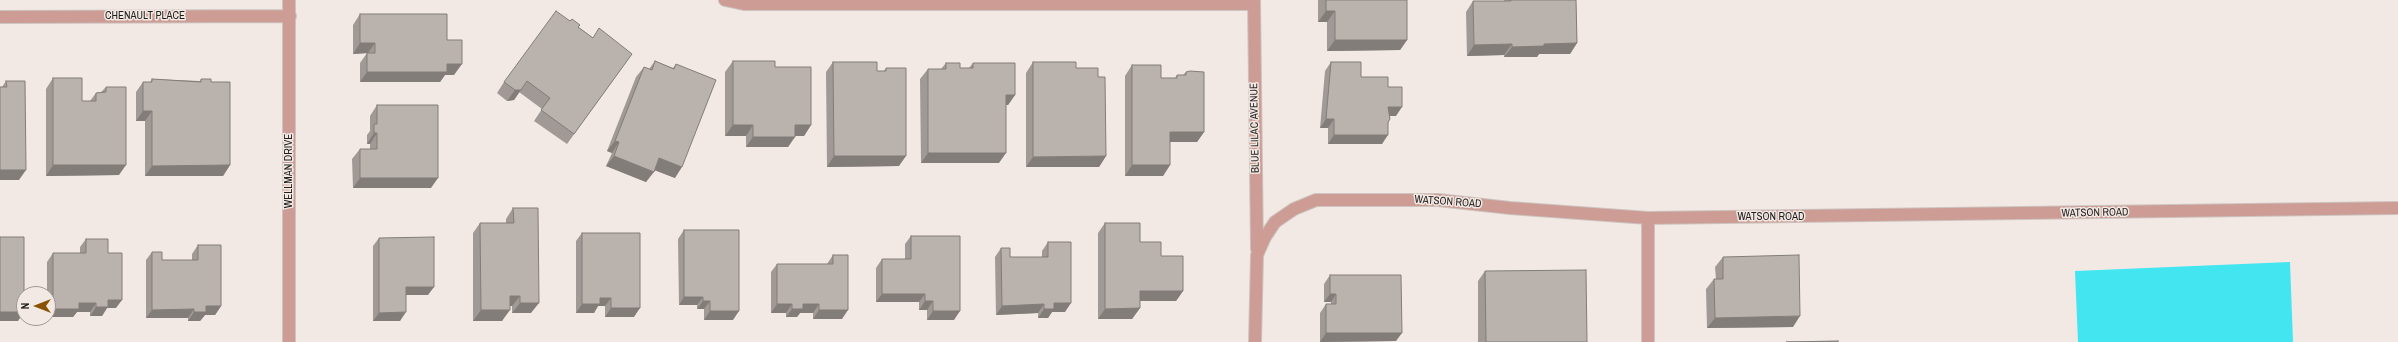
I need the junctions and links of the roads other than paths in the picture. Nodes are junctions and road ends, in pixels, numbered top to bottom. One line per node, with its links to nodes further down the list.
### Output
1 (290, 0): 4 (street, WELLMAN DRIVE)
2 (725, 0): 3 (street)
3 (1254, 2): 8 (street, BLUE LILAC AVENUE)
4 (290, 16): 5 (street, CHENAULT PLACE); 9 (street, WELLMAN DRIVE)
5 (0, 17)
6 (2398, 208): 7 (street, WATSON ROAD)
7 (1648, 218): 8 (street, WATSON ROAD); 11 (street)
8 (1257, 255): 10 (street, WATSON ROAD)
9 (289, 342)
10 (1255, 342)
11 (1648, 342)

